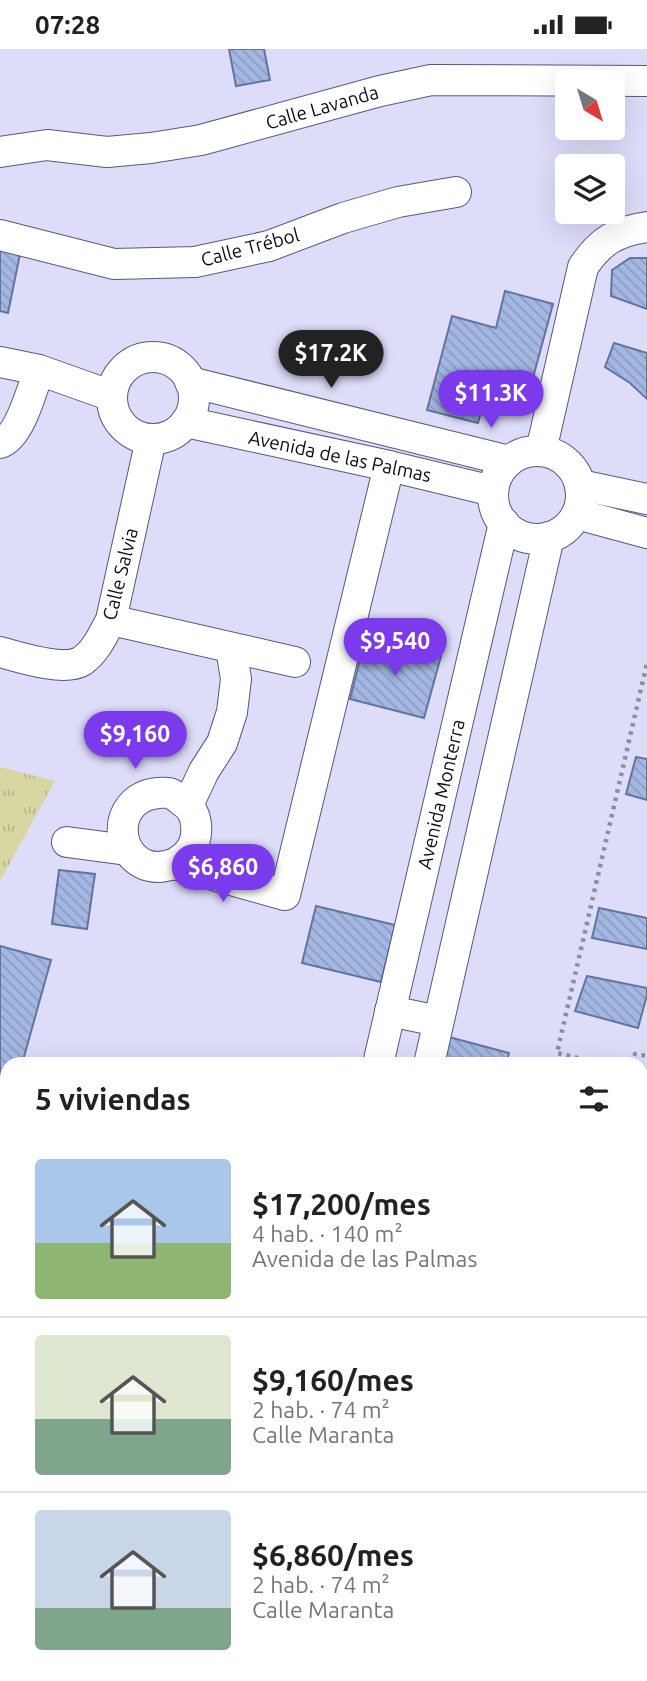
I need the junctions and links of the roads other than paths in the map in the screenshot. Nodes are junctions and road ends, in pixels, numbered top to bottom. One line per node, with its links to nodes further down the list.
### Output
1 (647, 81): 2 (street, Calle Lavanda)
2 (0, 152)
3 (456, 192): 5 (street, Calle Trébol)
4 (647, 227): 13 (street)
5 (0, 235)
6 (0, 362): 7 (street)
7 (39, 370): 9 (street); 12 (street)
8 (190, 381): 9 (street); 10 (street); 14 (street, Avenida de las Palmas)
9 (112, 396): 11 (street)
10 (186, 422): 11 (street); 15 (street, Avenida de las Palmas)
11 (151, 439): 22 (street, Calle Salvia)
12 (0, 443)
13 (541, 451): 14 (street); 17 (street)
14 (509, 461): 16 (street)
15 (389, 466): 16 (street, Avenida de las Palmas); 29 (street)
16 (494, 491): 19 (street)
17 (579, 499): 18 (street); 20 (street); 21 (street)
18 (647, 499)
19 (504, 523): 21 (street); 30 (street, Avenida Monterra)
20 (647, 533)
21 (549, 537): 31 (street)
22 (111, 620): 23 (street); 24 (street, Calle Salvia)
23 (231, 648): 25 (street); 26 (street)
24 (0, 652)
25 (295, 662)
26 (188, 805): 28 (street); 29 (street)
27 (67, 842): 28 (street)
28 (127, 850): 29 (street)
29 (174, 864)
30 (390, 1011): 31 (street); 32 (street, Avenida Monterra)
31 (438, 1021): 33 (street)
32 (380, 1057)
33 (430, 1057)

